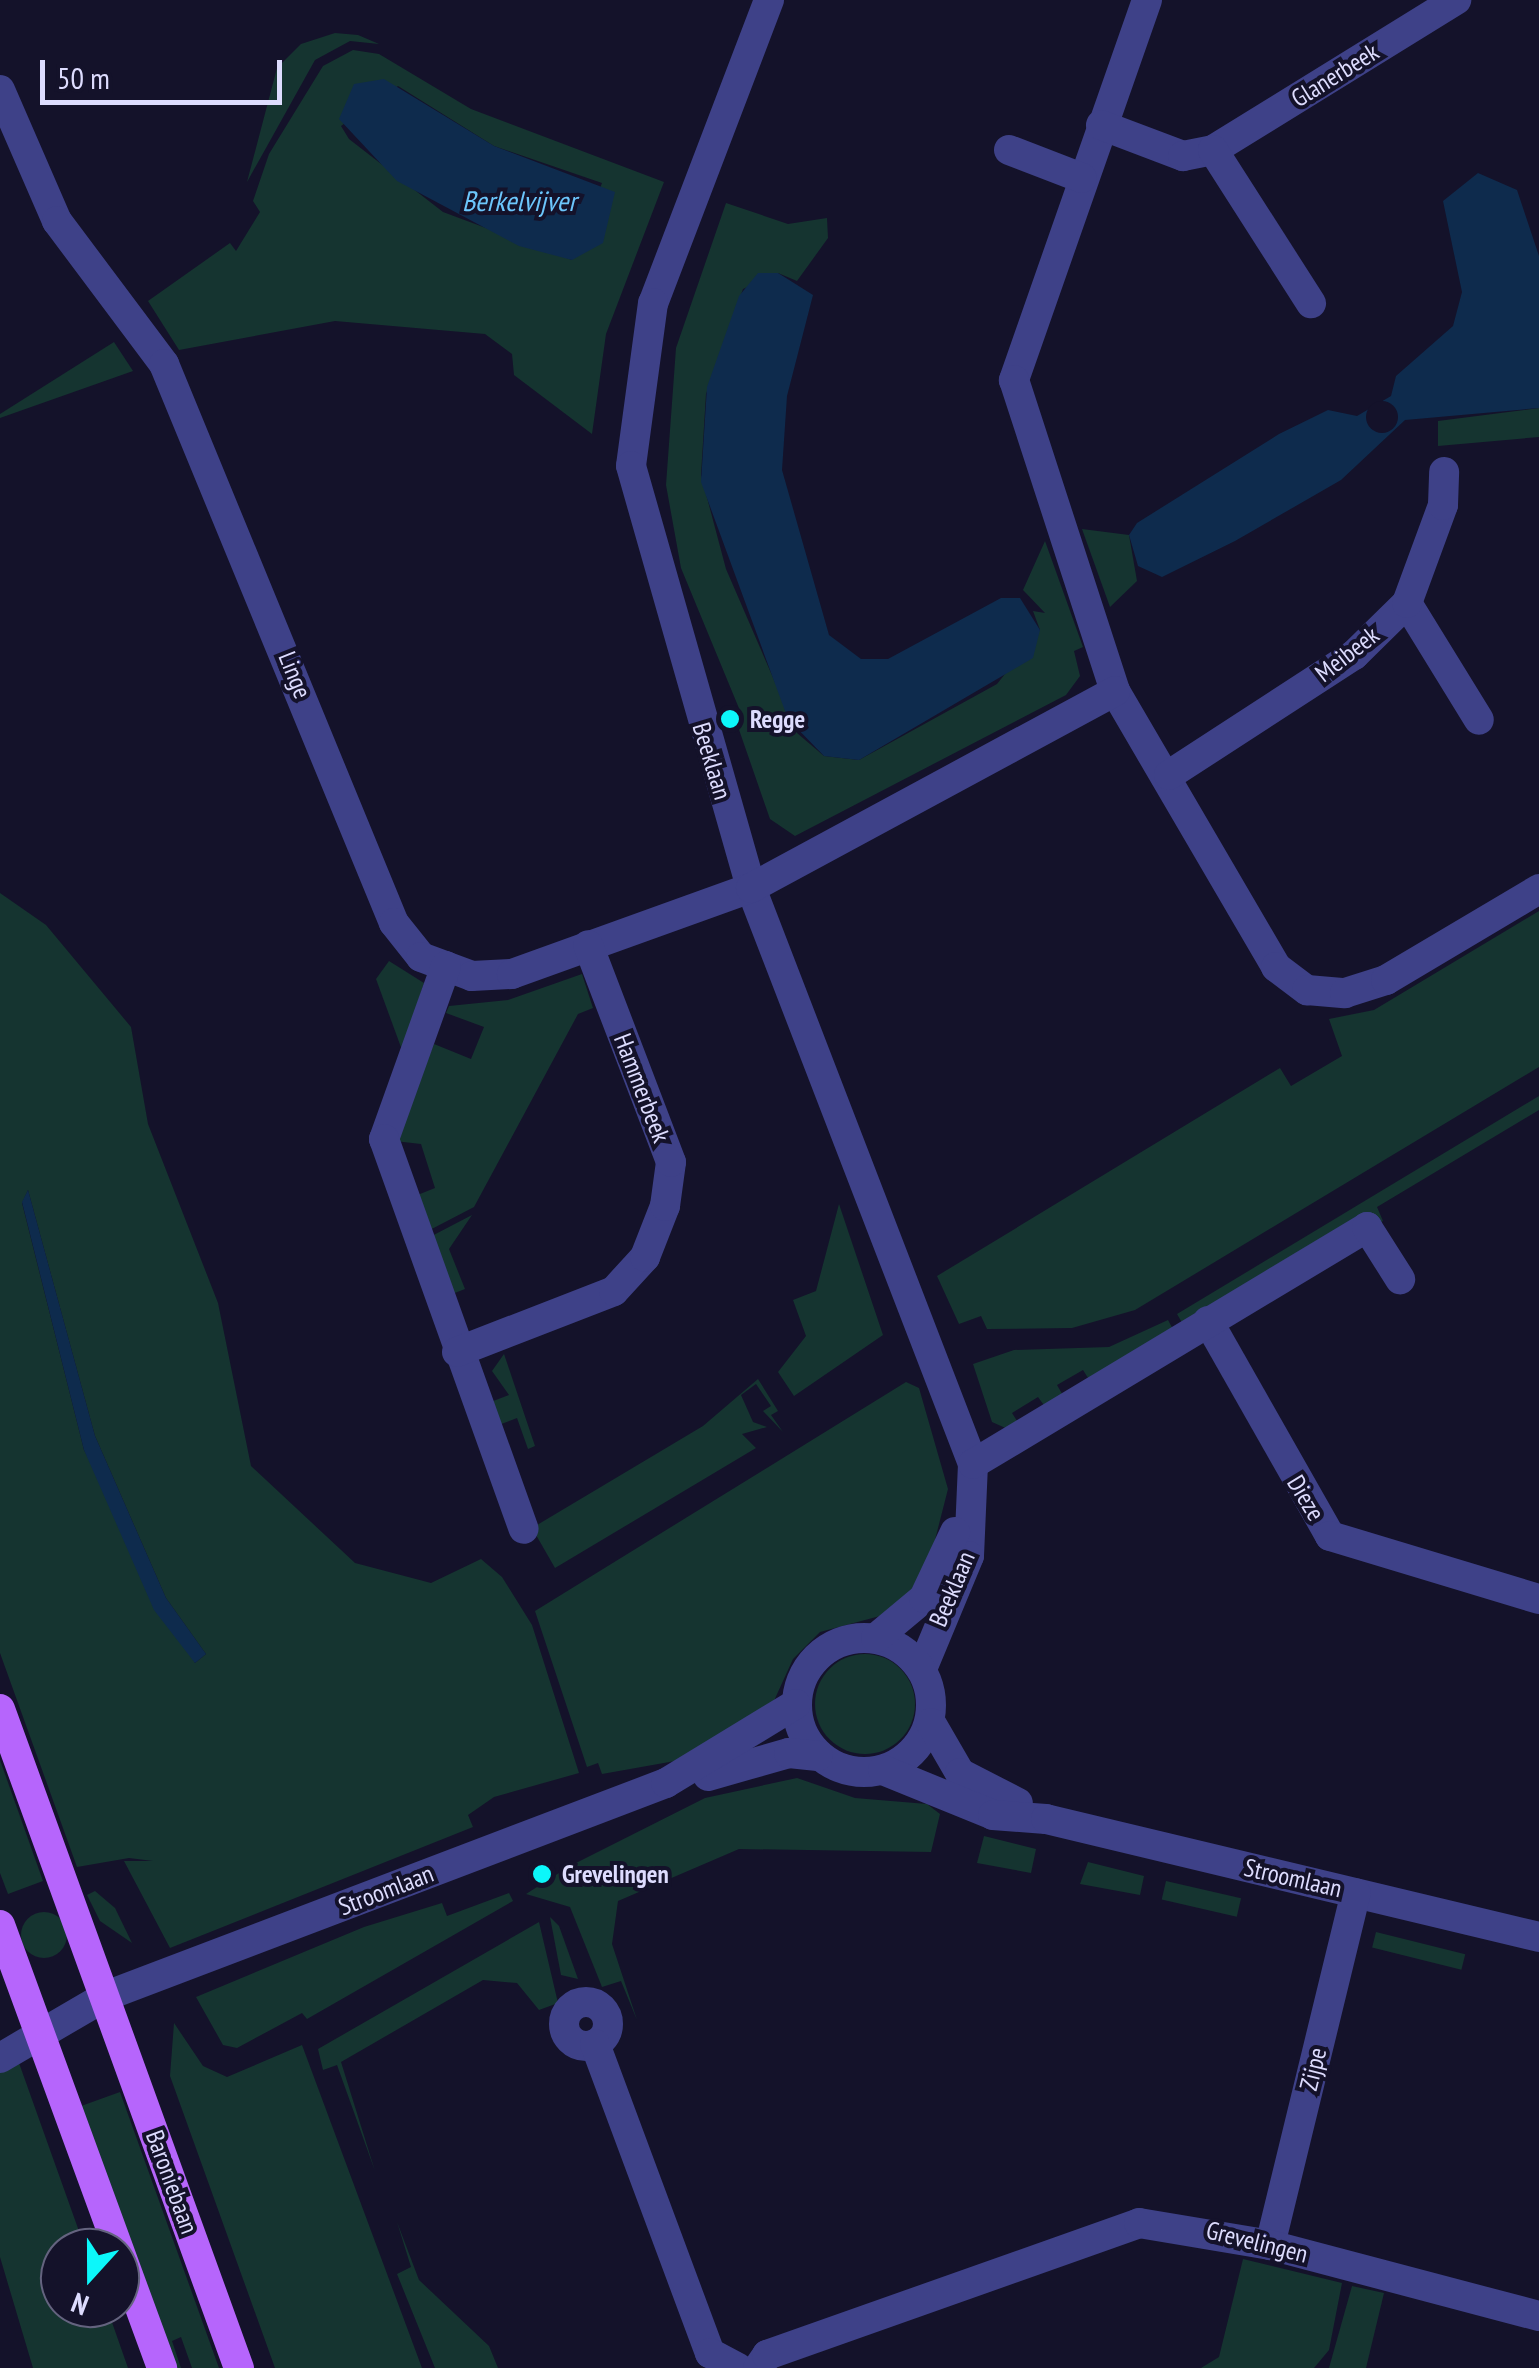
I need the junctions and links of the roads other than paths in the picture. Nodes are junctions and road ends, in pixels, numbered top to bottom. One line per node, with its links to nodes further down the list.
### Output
1 (769, 0): 15 (street, Beeklaan)
2 (1147, 0): 5 (street)
3 (1456, 0): 7 (street, Glanerbeek)
4 (0, 90): 18 (street, Linge)
5 (1102, 124): 7 (street); 8 (street)
6 (1009, 150): 8 (street)
7 (1214, 150): 9 (street)
8 (1082, 178): 12 (street)
9 (1311, 303)
10 (1444, 472): 11 (street, Meibeek)
11 (1407, 603): 13 (street); 14 (street, Meibeek)
12 (1115, 691): 14 (street); 15 (street)
13 (1479, 720)
14 (1169, 775): 16 (street)
15 (751, 888): 17 (street, Linge); 22 (street, Beeklaan)
16 (1539, 889)
17 (588, 946): 18 (street, Linge); 21 (street, Hammerbeek)
18 (446, 966): 21 (street)
19 (1400, 1279): 20 (street)
20 (1208, 1321): 22 (street); 25 (street, Dieze)
21 (457, 1352): 24 (street)
22 (973, 1464): 23 (street, Beeklaan)
23 (970, 1509): 26 (street, Beeklaan); 27 (street, Beeklaan)
24 (524, 1529)
25 (1539, 1598)
26 (876, 1638): 27 (street); 28 (street)
27 (922, 1669): 30 (street)
28 (796, 1704): 31 (street); 33 (street, Stroomlaan)
29 (0, 1709): 38 (main road, Baroniebaan)
30 (931, 1722): 32 (street); 34 (street, Stroomlaan)
31 (818, 1756): 32 (street); 33 (street, Stroomlaan)
32 (883, 1770): 34 (street, Stroomlaan)
33 (666, 1783): 38 (street, Stroomlaan)
34 (1046, 1819): 35 (street, Stroomlaan)
35 (1356, 1892): 37 (street, Stroomlaan); 42 (street, Zijpe)
36 (0, 1926): 39 (main road)
37 (1539, 1938)
38 (106, 1996): 39 (street); 45 (main road, Baroniebaan)
39 (43, 2026): 41 (street); 44 (main road)
40 (594, 2044): 46 (street)
41 (0, 2058)
42 (1270, 2244): 43 (street, Grevelingen); 47 (street, Grevelingen)
43 (1539, 2316)
44 (162, 2368)
45 (239, 2368)
46 (738, 2368)
47 (758, 2368)

